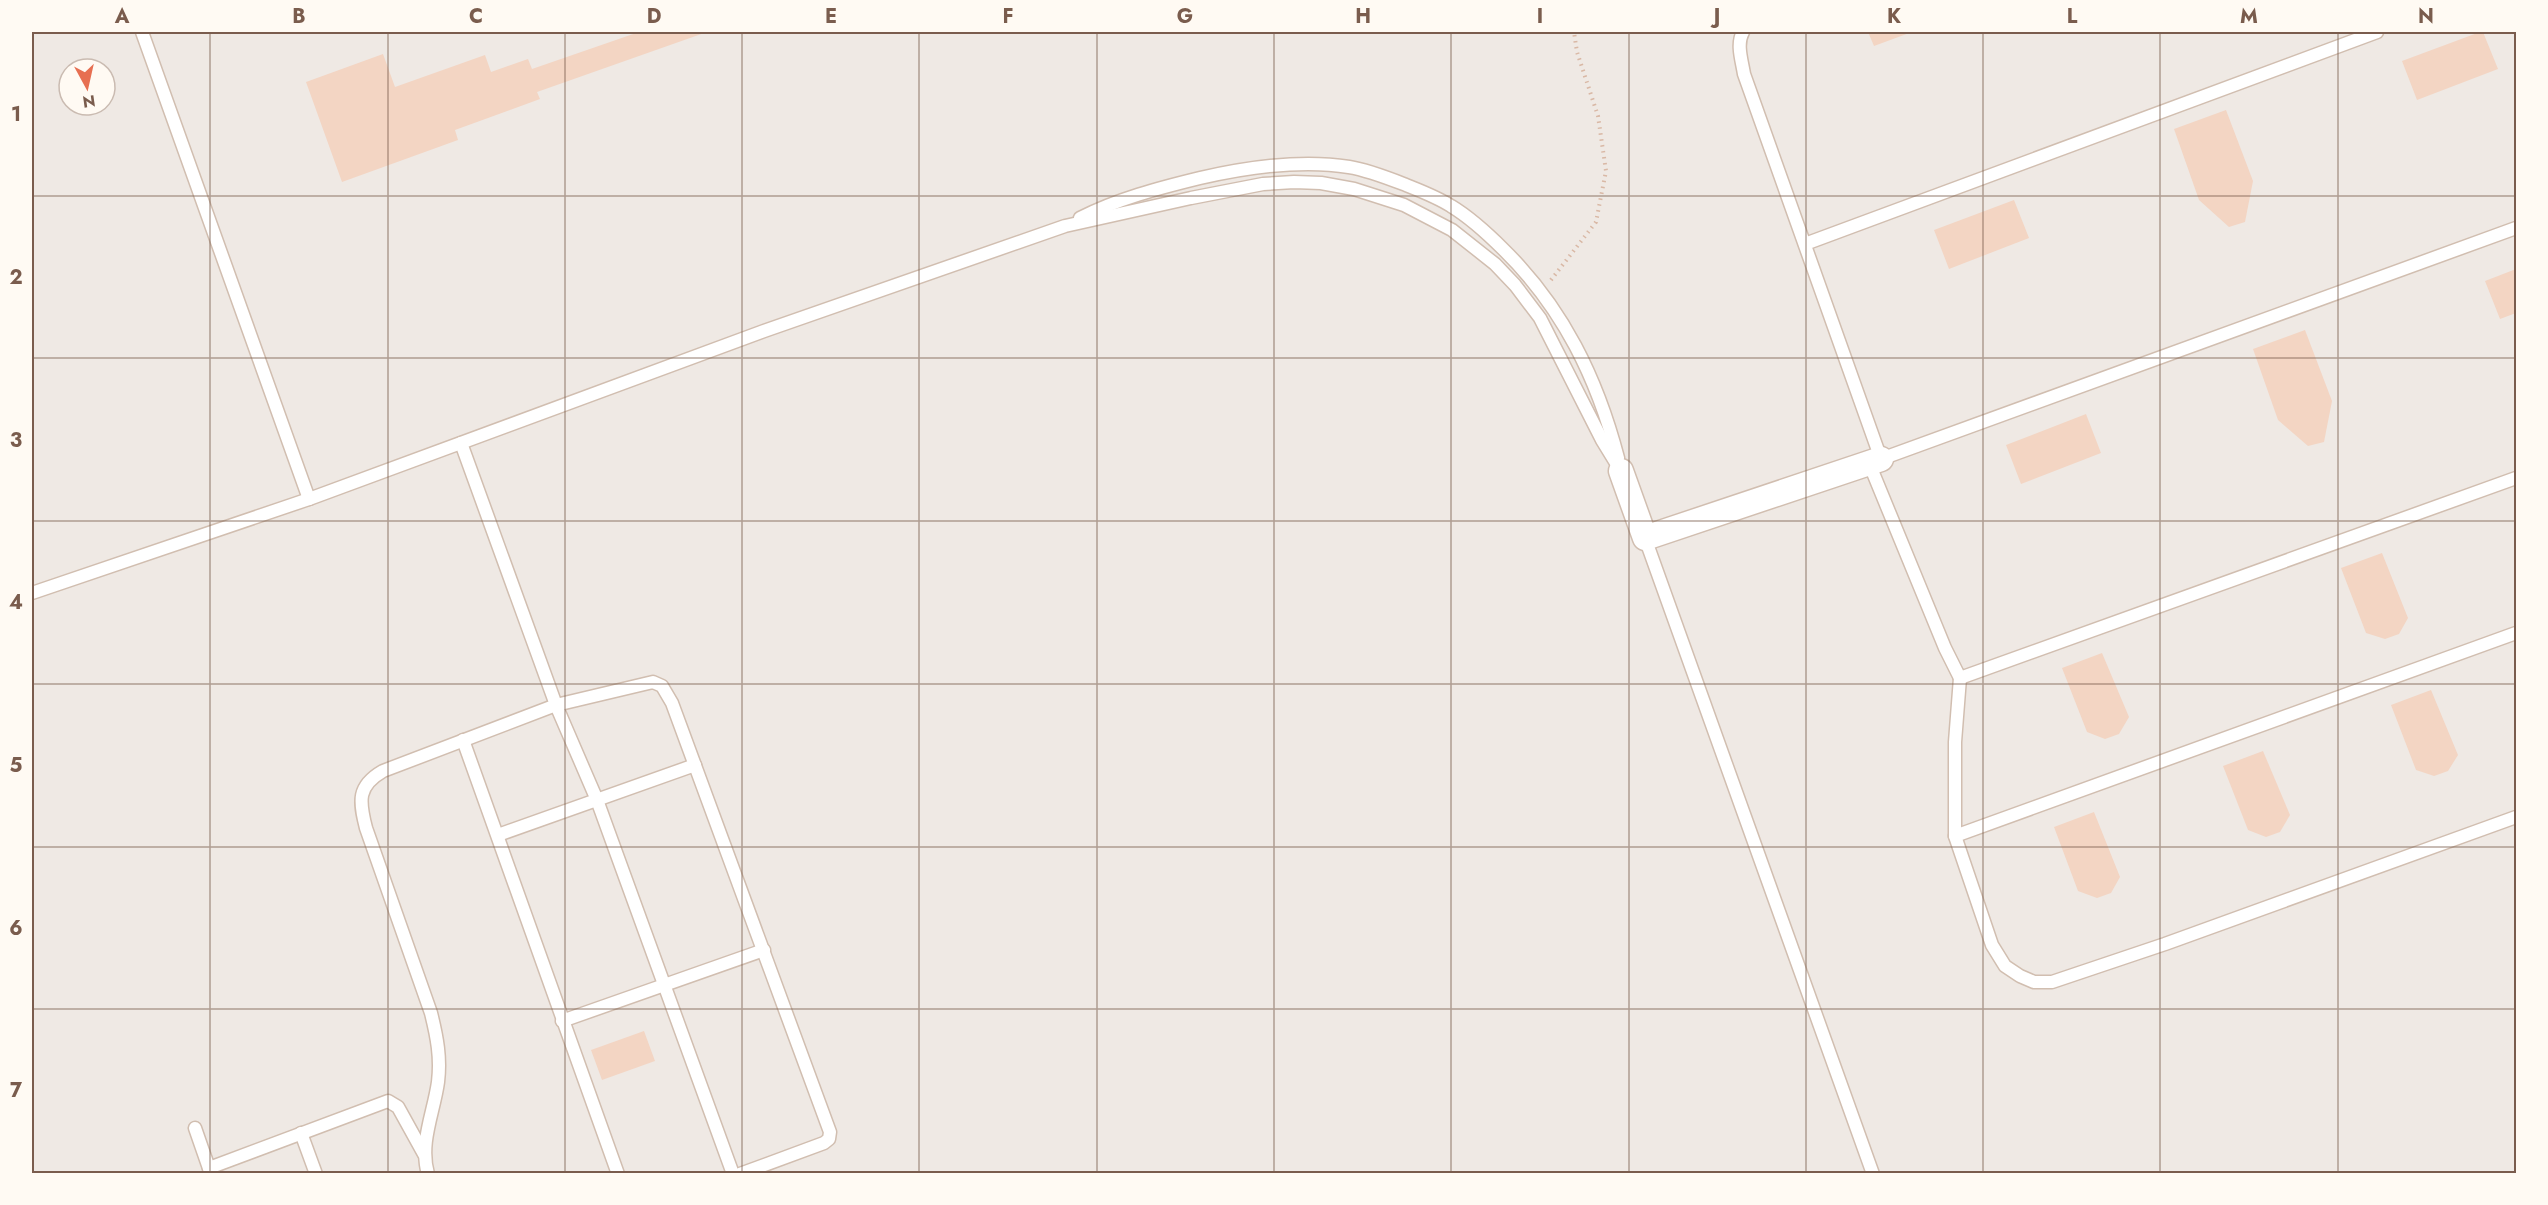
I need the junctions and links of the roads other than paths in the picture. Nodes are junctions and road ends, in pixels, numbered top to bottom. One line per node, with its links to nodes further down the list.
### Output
1 (142, 32): 11 (lane)
2 (1743, 32): 6 (lane)
3 (2377, 32): 6 (lane)
4 (1065, 226): 7 (lane); 9 (lane); 9 (lane)
5 (2517, 228): 8 (lane)
6 (1805, 244): 8 (lane)
7 (461, 443): 11 (lane); 16 (lane)
8 (1875, 461): 12 (street); 15 (lane)
9 (1621, 471): 12 (street)
10 (2517, 478): 15 (lane)
11 (309, 499): 13 (lane)
12 (1645, 538): 35 (lane)
13 (32, 593)
14 (2517, 633): 22 (lane)
15 (1960, 678): 22 (lane)
16 (556, 705): 17 (lane); 18 (lane); 19 (lane)
17 (463, 740): 21 (lane); 28 (lane)
18 (695, 765): 19 (lane); 23 (lane)
19 (597, 800): 21 (lane); 24 (lane)
20 (2517, 817): 22 (lane)
21 (498, 835): 25 (lane)
22 (1955, 836)
23 (764, 950): 24 (lane); 34 (lane)
24 (663, 984): 25 (lane); 33 (lane)
25 (562, 1021): 32 (lane)
26 (195, 1128): 29 (lane)
27 (301, 1133): 28 (lane); 29 (lane); 30 (lane)
28 (424, 1154): 31 (lane)
29 (210, 1171)
30 (316, 1173)
31 (428, 1173)
32 (618, 1173)
33 (733, 1173)
34 (740, 1173)
35 (1874, 1173)

